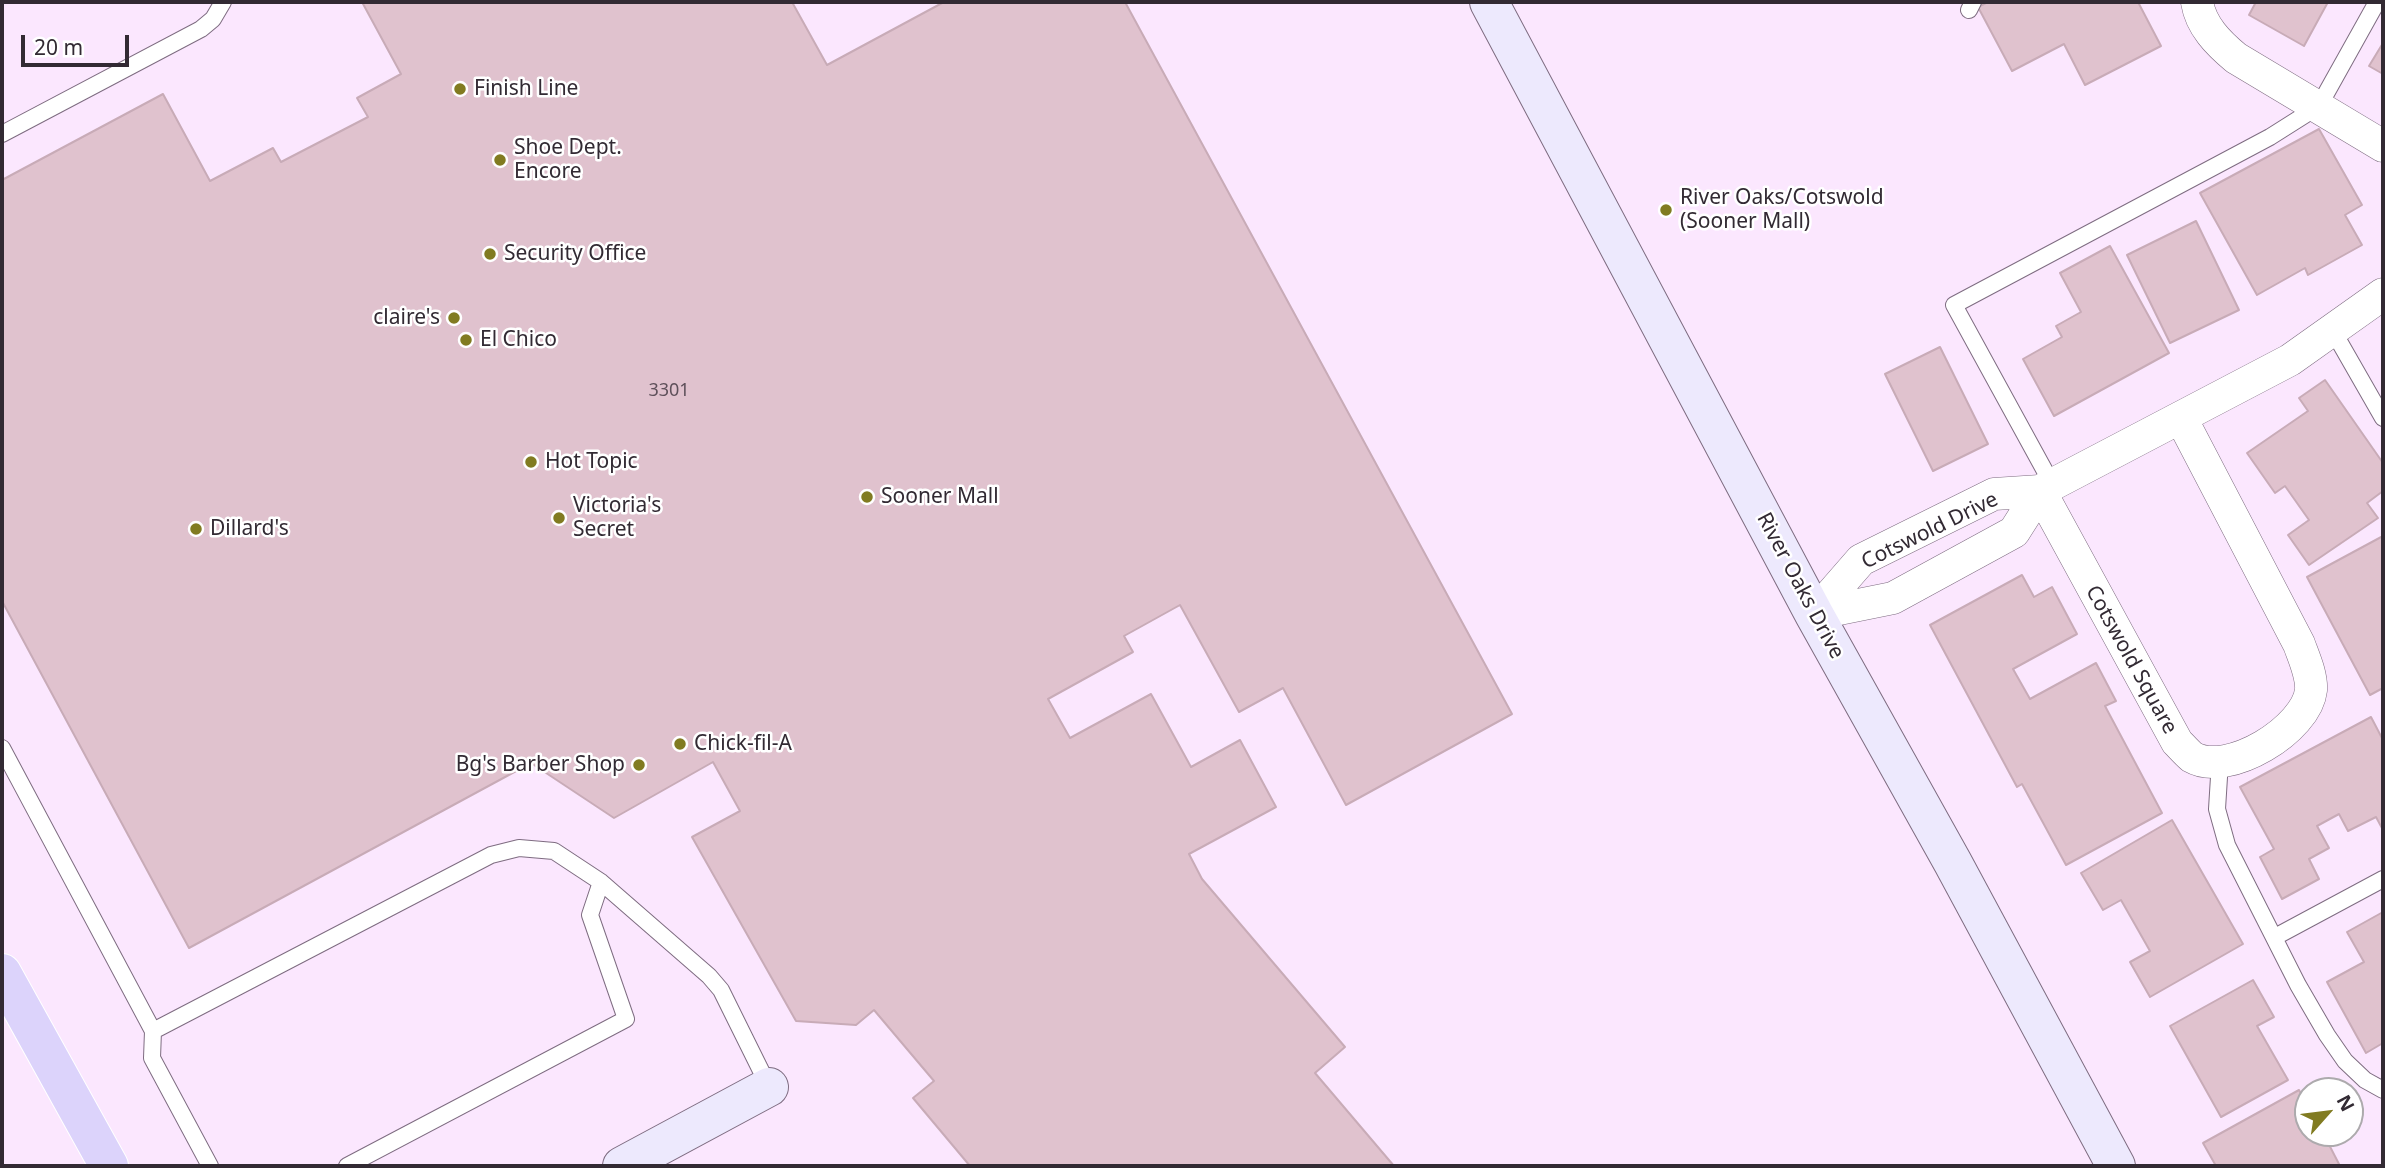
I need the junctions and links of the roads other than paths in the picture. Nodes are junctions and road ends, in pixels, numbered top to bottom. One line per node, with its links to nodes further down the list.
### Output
1 (223, 2): 6 (lane)
2 (1489, 2): 13 (street, River Oaks Drive)
3 (2197, 2): 5 (street)
4 (2377, 2): 5 (lane)
5 (2319, 106): 7 (street); 12 (lane)
6 (2, 134)
7 (2383, 146)
8 (2383, 294): 9 (street, Cotswold Drive)
9 (2332, 329): 10 (street, Cotswold Drive); 11 (lane)
10 (2180, 418): 12 (street, Cotswold Drive); 15 (street)
11 (2383, 418)
12 (2046, 488): 13 (street, Cotswold Drive); 13 (street, Cotswold Drive); 15 (street, Cotswold Square)
13 (1814, 614): 27 (street, River Oaks Drive)
14 (2, 748): 20 (lane)
15 (2220, 761): 18 (lane)
16 (2383, 879): 18 (lane)
17 (601, 881): 20 (lane); 21 (lane); 25 (lane)
18 (2275, 937): 22 (lane)
19 (2, 973): 23 (main road)
20 (153, 1031): 24 (lane)
21 (769, 1087): 26 (street)
22 (2383, 1090)
23 (109, 1166)
24 (210, 1166)
25 (347, 1166)
26 (622, 1166)
27 (2116, 1166)

